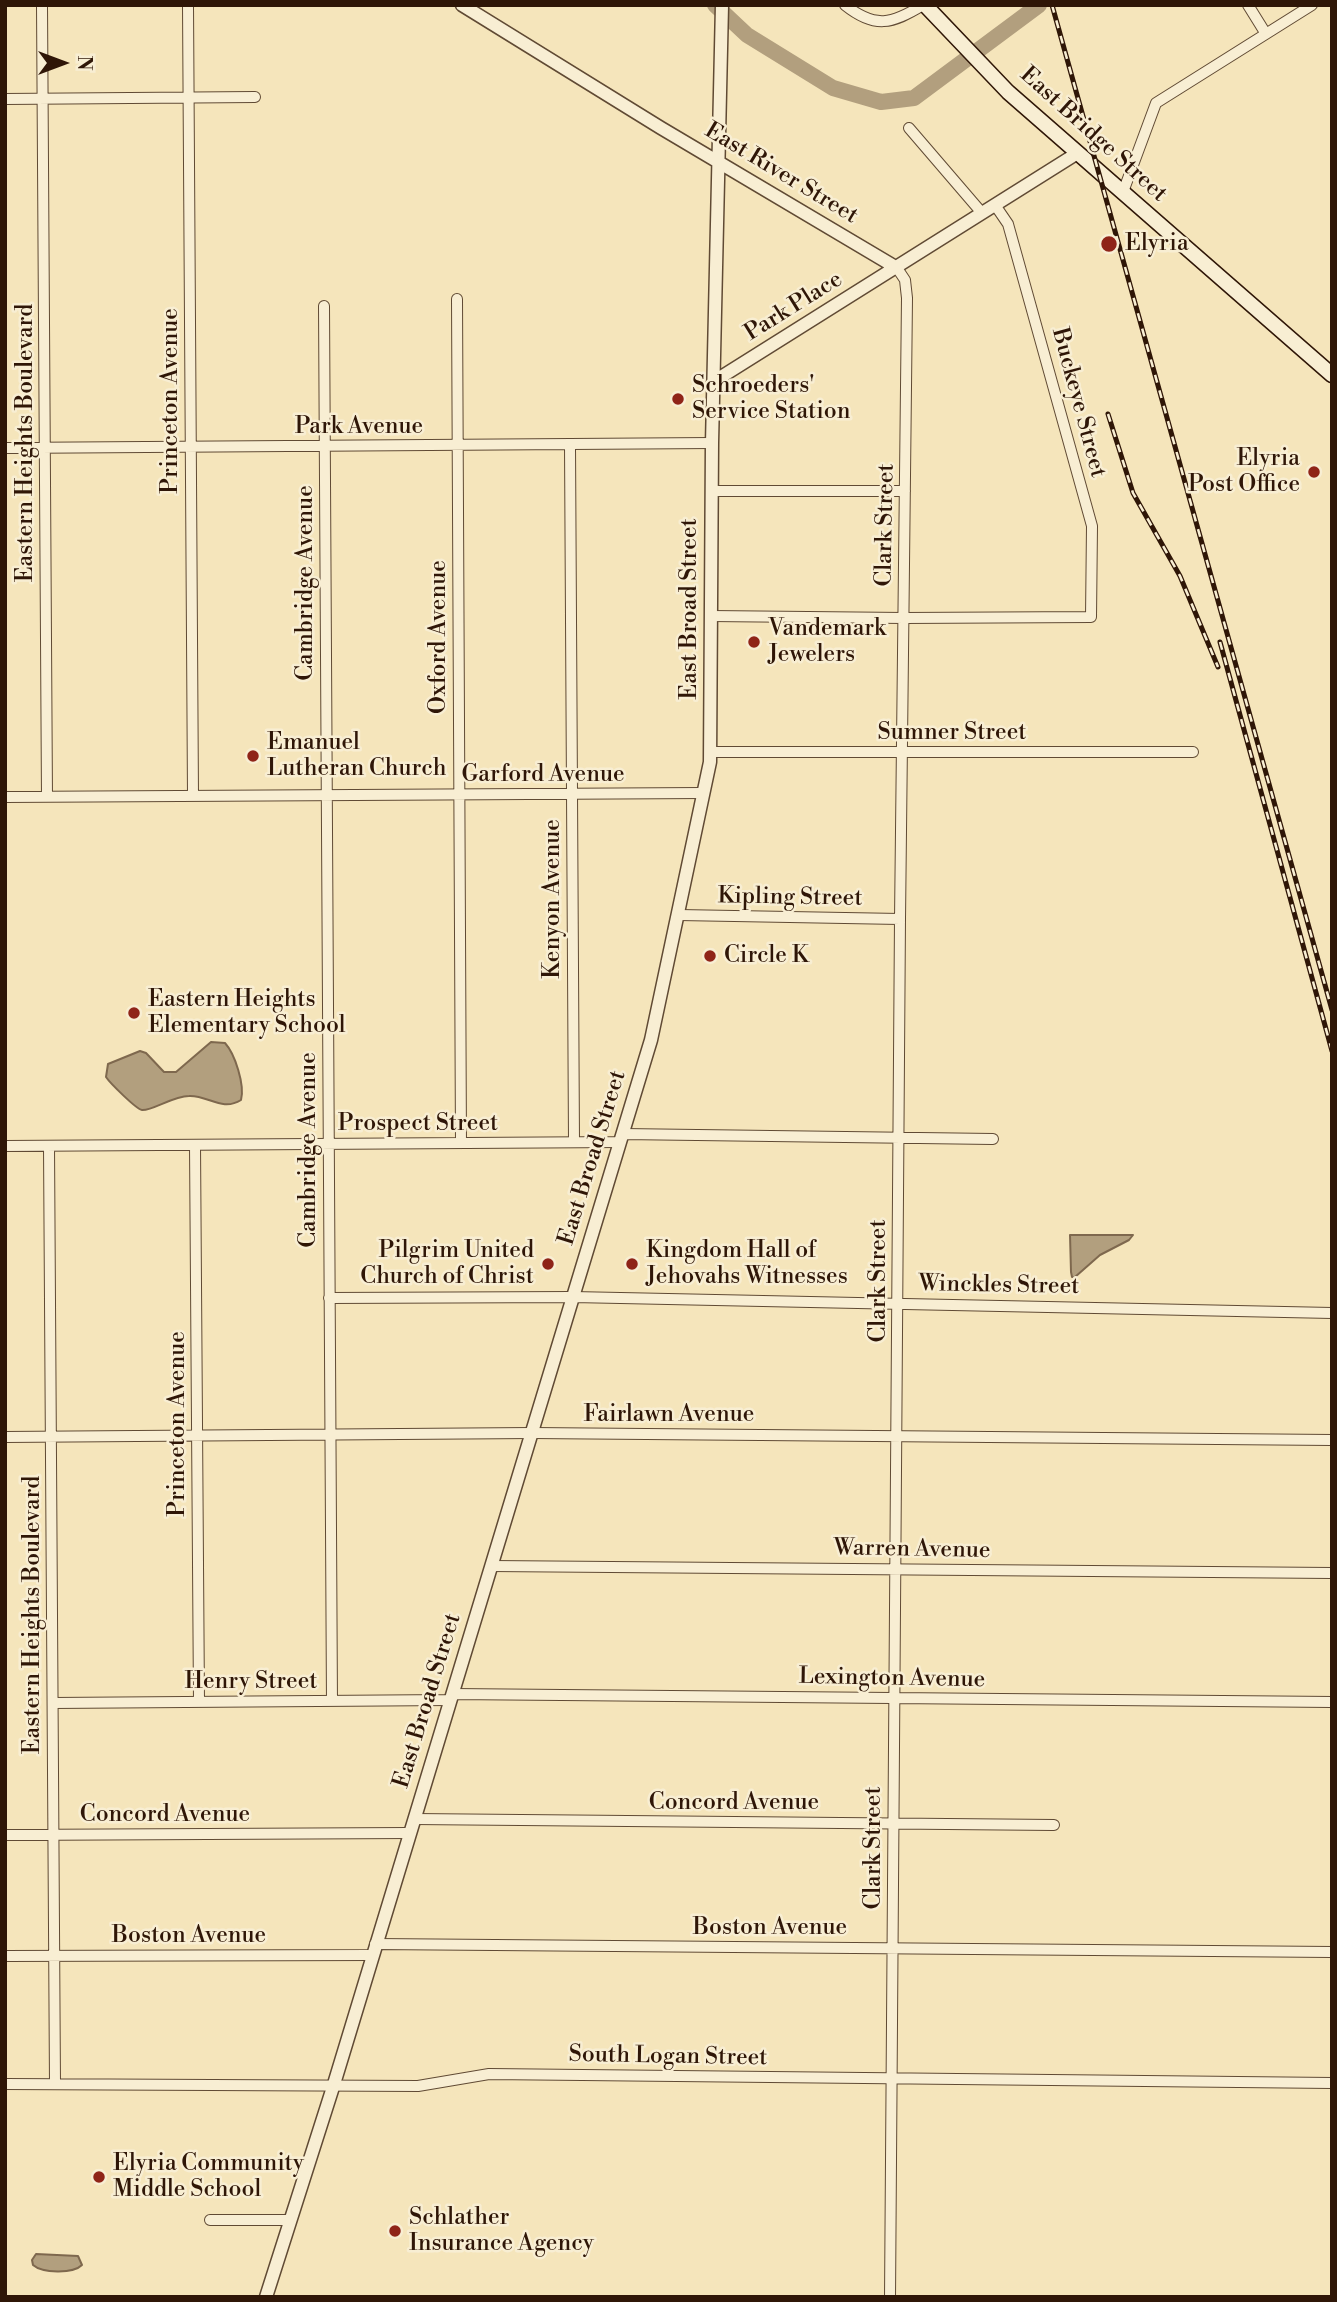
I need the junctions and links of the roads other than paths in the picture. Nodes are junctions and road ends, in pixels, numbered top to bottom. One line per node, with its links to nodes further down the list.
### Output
1 (43, 5): 13 (street, Eastern Heights Boulevard)
2 (188, 5): 11 (street, Princeton Avenue)
3 (462, 5): 16 (street, East River Street)
4 (722, 5): 16 (street, East Broad Street)
5 (845, 5): 6 (street)
6 (924, 5): 15 (main road, East Bridge Street)
7 (1248, 5): 9 (street)
8 (1312, 5): 9 (street)
9 (1266, 34): 17 (street)
10 (256, 97): 11 (street)
11 (189, 98): 13 (street); 29 (street, Princeton Avenue)
12 (5, 99): 13 (street)
13 (43, 99): 31 (street, Eastern Heights Boulevard)
14 (909, 128): 19 (street)
15 (1076, 154): 17 (main road, East Bridge Street); 18 (street)
16 (718, 160): 20 (street, East River Street); 24 (street, East Broad Street)
17 (1123, 192): 23 (main road, East Bridge Street)
18 (996, 205): 19 (street); 35 (street, Buckeye Street)
19 (982, 214): 20 (street)
20 (897, 268): 24 (street, Park Place); 33 (street, Clark Street)
21 (457, 299): 28 (street, Oxford Avenue)
22 (324, 306): 27 (street, Cambridge Avenue)
23 (1332, 375)
24 (713, 382): 25 (street, East Broad Street)
25 (712, 443): 26 (street, Park Avenue); 32 (street, East Broad Street)
26 (570, 445): 28 (street, Park Avenue); 41 (street, Kenyon Avenue)
27 (324, 446): 28 (street, Park Avenue); 29 (street, Park Avenue); 42 (street, Cambridge Avenue)
28 (457, 446): 40 (street, Oxford Avenue)
29 (191, 447): 31 (street, Park Avenue); 43 (street, Princeton Avenue)
30 (5, 448): 31 (street, Park Avenue)
31 (45, 448): 45 (street, Eastern Heights Boulevard)
32 (712, 491): 33 (street); 34 (street, East Broad Street)
33 (905, 491): 35 (street, Clark Street)
34 (711, 616): 35 (street); 36 (street, East Broad Street)
35 (904, 618): 37 (street, Clark Street)
36 (710, 752): 37 (street, Sumner Street); 39 (street, East Broad Street)
37 (902, 752): 38 (street, Sumner Street); 47 (street, Clark Street)
38 (1193, 752)
39 (704, 793): 41 (street, Garford Avenue); 46 (street, East Broad Street)
40 (459, 794): 41 (street, Garford Avenue); 42 (street, Garford Avenue); 52 (street, Oxford Avenue)
41 (572, 794): 51 (street, Kenyon Avenue)
42 (326, 795): 43 (street, Garford Avenue); 53 (street, Cambridge Avenue)
43 (193, 796): 45 (street, Garford Avenue)
44 (5, 797): 45 (street, Garford Avenue)
45 (47, 797)
46 (678, 915): 47 (street, Kipling Street); 48 (street, East Broad Street)
47 (900, 919): 49 (street, Clark Street)
48 (622, 1138): 49 (street, Prospect Street); 51 (street, Prospect Street); 57 (street, East Broad Street)
49 (899, 1138): 50 (street, Prospect Street); 59 (street, Clark Street)
50 (993, 1139)
51 (574, 1142): 52 (street, Prospect Street)
52 (461, 1143): 53 (street, Prospect Street)
53 (328, 1144): 54 (street, Prospect Street); 58 (street, Cambridge Avenue)
54 (195, 1145): 56 (street, Prospect Street); 63 (street, Princeton Avenue)
55 (5, 1146): 56 (street, Prospect Street)
56 (49, 1146): 66 (street, Eastern Heights Boulevard)
57 (573, 1297): 58 (street, Winckles Street); 59 (street, Winckles Street); 61 (street, East Broad Street)
58 (329, 1298): 62 (street, Cambridge Avenue)
59 (898, 1303): 60 (street, Winckles Street); 64 (street, Clark Street)
60 (1332, 1312)
61 (532, 1433): 62 (street, Fairlawn Avenue); 64 (street, Fairlawn Avenue); 68 (street, East Broad Street)
62 (330, 1435): 63 (street, Fairlawn Avenue); 73 (street, Cambridge Avenue)
63 (197, 1436): 66 (street, Fairlawn Avenue); 74 (street, Princeton Avenue)
64 (897, 1436): 67 (street, Fairlawn Avenue); 69 (street, Clark Street)
65 (5, 1437): 66 (street, Fairlawn Avenue)
66 (51, 1437): 76 (street, Eastern Heights Boulevard)
67 (1332, 1440)
68 (491, 1566): 69 (street, Warren Avenue); 71 (street, East Broad Street)
69 (896, 1570): 70 (street, Warren Avenue); 72 (street, Clark Street)
70 (1332, 1573)
71 (451, 1697): 72 (street, Lexington Avenue); 73 (street, Henry Street); 77 (street, East Broad Street)
72 (895, 1698): 75 (street, Lexington Avenue); 78 (street, Clark Street)
73 (332, 1701): 74 (street, Henry Street)
74 (199, 1702): 76 (street, Henry Street)
75 (1332, 1702)
76 (53, 1703): 82 (street, Eastern Heights Boulevard)
77 (414, 1819): 78 (street, Concord Avenue); 80 (street, East Broad Street)
78 (894, 1823): 79 (street, Concord Avenue); 83 (street, Clark Street)
79 (1054, 1825)
80 (409, 1833): 82 (street, Concord Avenue); 84 (street, East Broad Street)
81 (5, 1835): 82 (street, Concord Avenue)
82 (54, 1835): 87 (street, Eastern Heights Boulevard)
83 (893, 1948): 84 (street, Boston Avenue); 85 (street, Boston Avenue); 88 (street, Clark Street)
84 (374, 1949): 87 (street, Boston Avenue); 92 (street, East Broad Street)
85 (1332, 1952)
86 (5, 1956): 87 (street, Boston Avenue)
87 (54, 1956): 91 (street, Eastern Heights Boulevard)
88 (892, 2078): 89 (street, South Logan Street); 92 (street, South Logan Street); 96 (street, Clark Street)
89 (1332, 2083)
90 (5, 2084): 91 (street, South Logan Street)
91 (55, 2084): 92 (street, South Logan Street)
92 (334, 2084): 94 (street, East Broad Street)
93 (210, 2220): 94 (street)
94 (290, 2220): 95 (street, East Broad Street)
95 (267, 2297)
96 (890, 2297)

